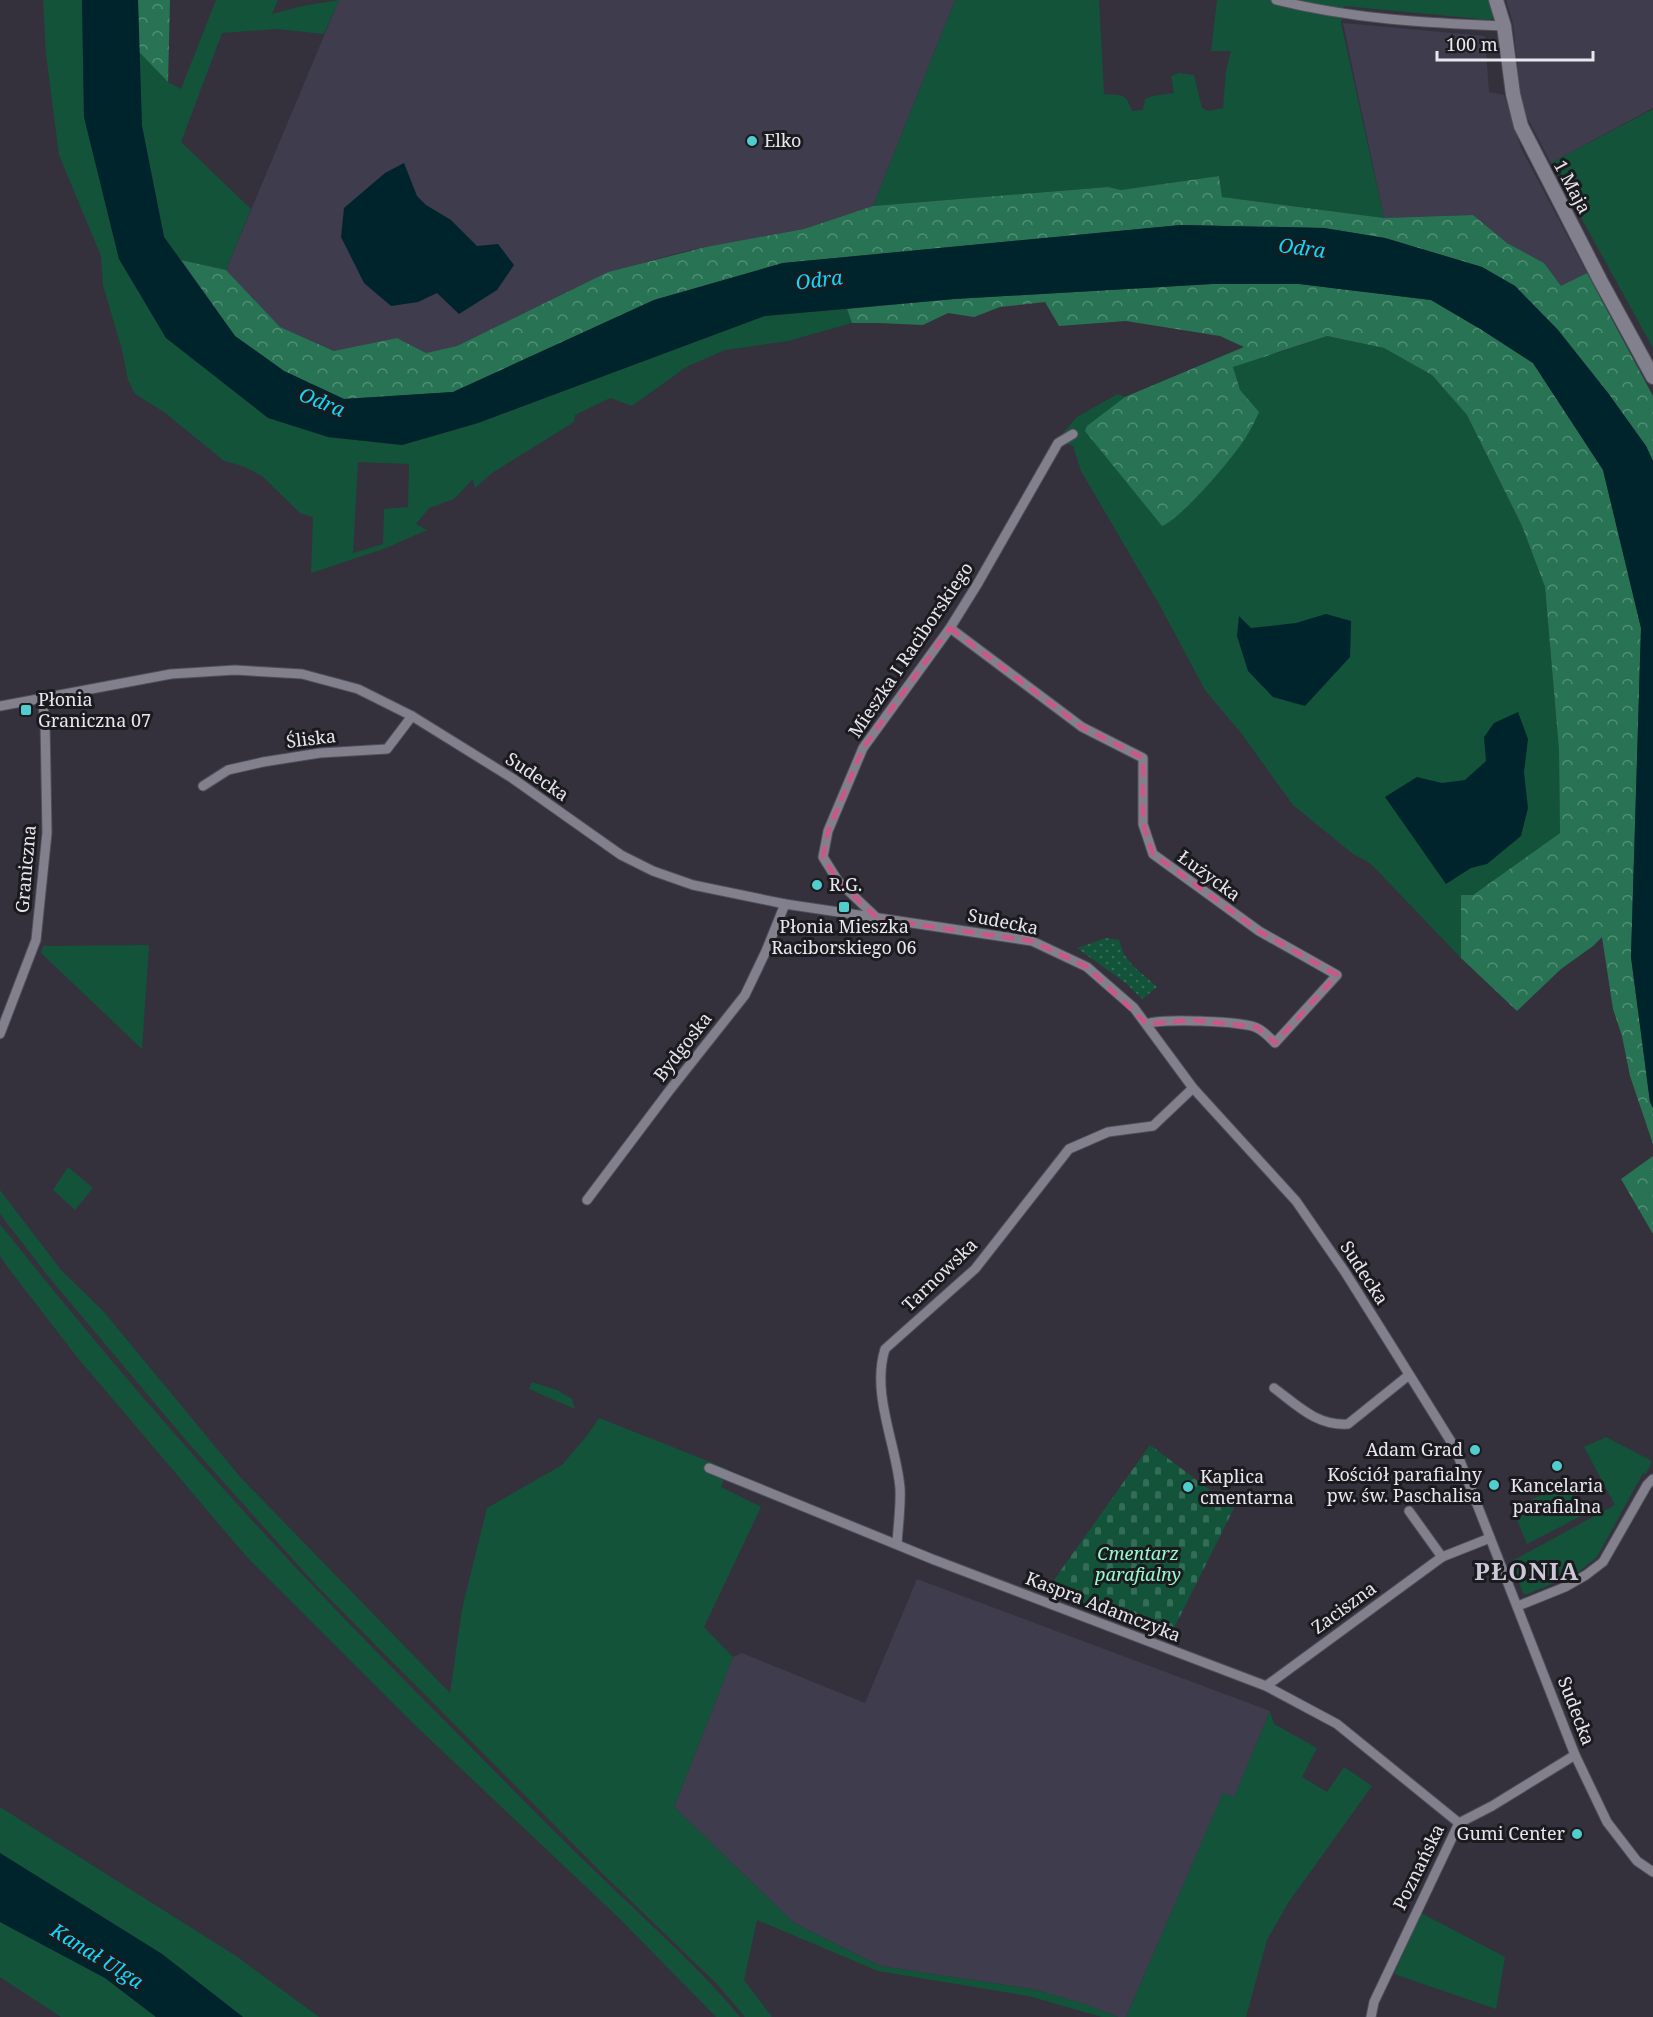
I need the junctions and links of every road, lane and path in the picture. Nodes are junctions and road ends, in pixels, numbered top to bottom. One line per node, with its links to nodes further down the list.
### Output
1 (1276, 0): 3 (street)
2 (1496, 0): 3 (street, 1 Maja)
3 (1504, 26): 4 (street, 1 Maja)
4 (1653, 377)
5 (1073, 434): 6 (street, Mieszka I Raciborskiego)
6 (950, 628): 12 (street, Mieszka I Raciborskiego); 13 (street, Łużycka)
7 (42, 699): 8 (street, Sudecka); 9 (street, Sudecka); 14 (street, Graniczna)
8 (0, 706)
9 (412, 716): 10 (street, Śliska); 11 (street, Sudecka)
10 (203, 786)
11 (785, 904): 12 (street, Sudecka); 16 (street, Bydgoska)
12 (878, 919): 13 (street, Sudecka)
13 (1147, 1024): 15 (street, Sudecka)
14 (0, 1034)
15 (1193, 1088): 17 (street, Sudecka); 23 (street, Tarnowska)
16 (587, 1200)
17 (1409, 1375): 18 (street); 22 (street, Sudecka)
18 (1274, 1388)
19 (709, 1468): 23 (street, Kaspra Adamczyka)
20 (1653, 1479): 25 (street)
21 (1409, 1511): 24 (street)
22 (1490, 1538): 24 (street, Zaciszna); 25 (street, Sudecka)
23 (897, 1544): 26 (street, Kaspra Adamczyka)
24 (1442, 1557): 26 (street, Zaciszna)
25 (1518, 1606): 27 (street, Sudecka)
26 (1266, 1686): 28 (street, Kaspra Adamczyka)
27 (1575, 1755): 28 (street, Poznańska); 29 (street, Sudecka)
28 (1459, 1823): 30 (street, Poznańska)
29 (1653, 1872)
30 (1371, 2017)

